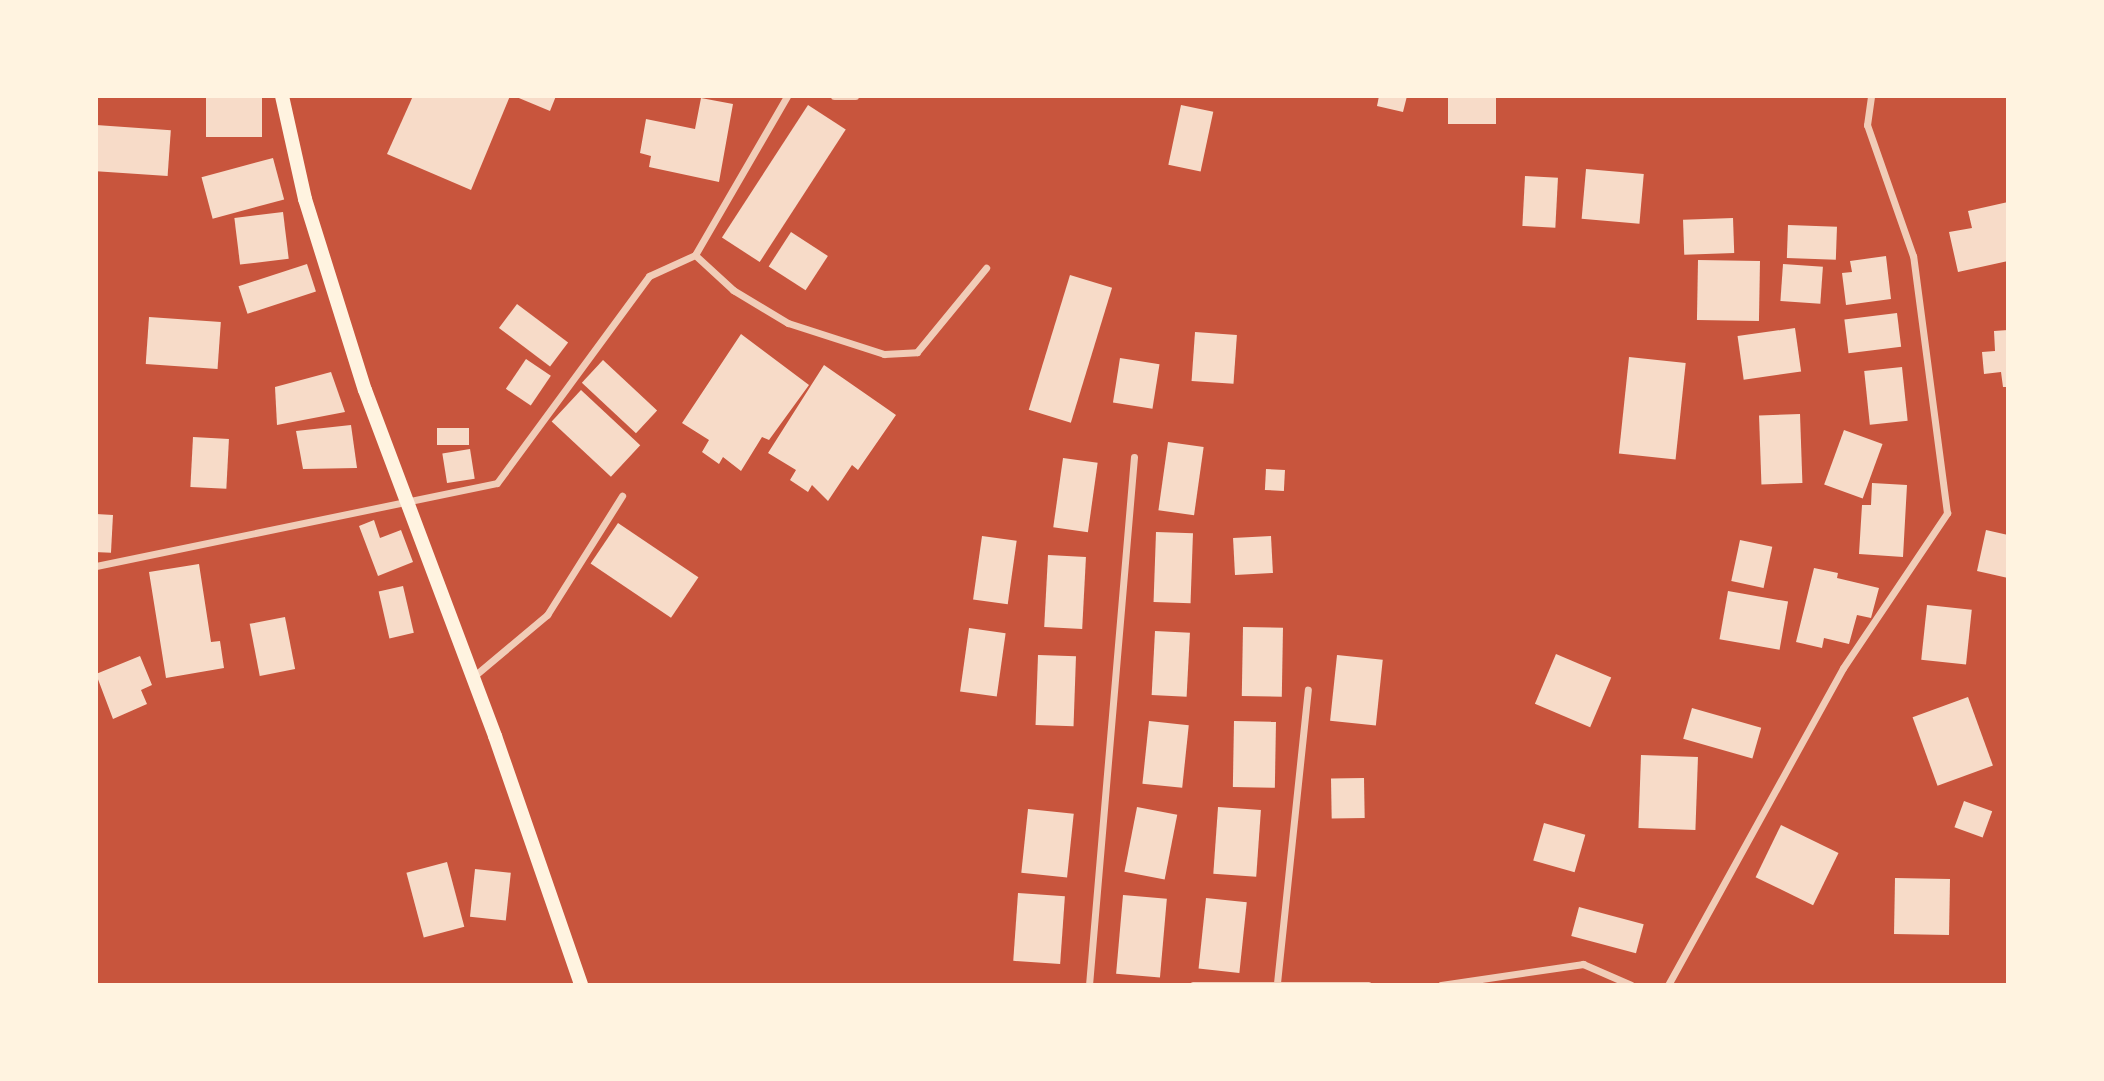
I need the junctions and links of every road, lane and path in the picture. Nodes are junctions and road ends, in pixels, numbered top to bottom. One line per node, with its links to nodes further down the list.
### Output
1 (282, 96): 10 (main road)
2 (787, 96): 6 (street)
3 (834, 96): 4 (street)
4 (855, 96)
5 (1871, 96): 21 (street)
6 (695, 255): 7 (street); 10 (street)
7 (986, 268)
8 (1134, 457): 16 (street)
9 (622, 496): 12 (street)
10 (408, 502): 11 (street); 12 (main road)
11 (96, 566)
12 (472, 677): 15 (main road)
13 (1308, 690): 14 (street)
14 (1277, 984): 17 (street); 18 (street)
15 (581, 985)
16 (1089, 985)
17 (1193, 985)
18 (1368, 985)
19 (1441, 985): 20 (street)
20 (1631, 985)
21 (1668, 985)

